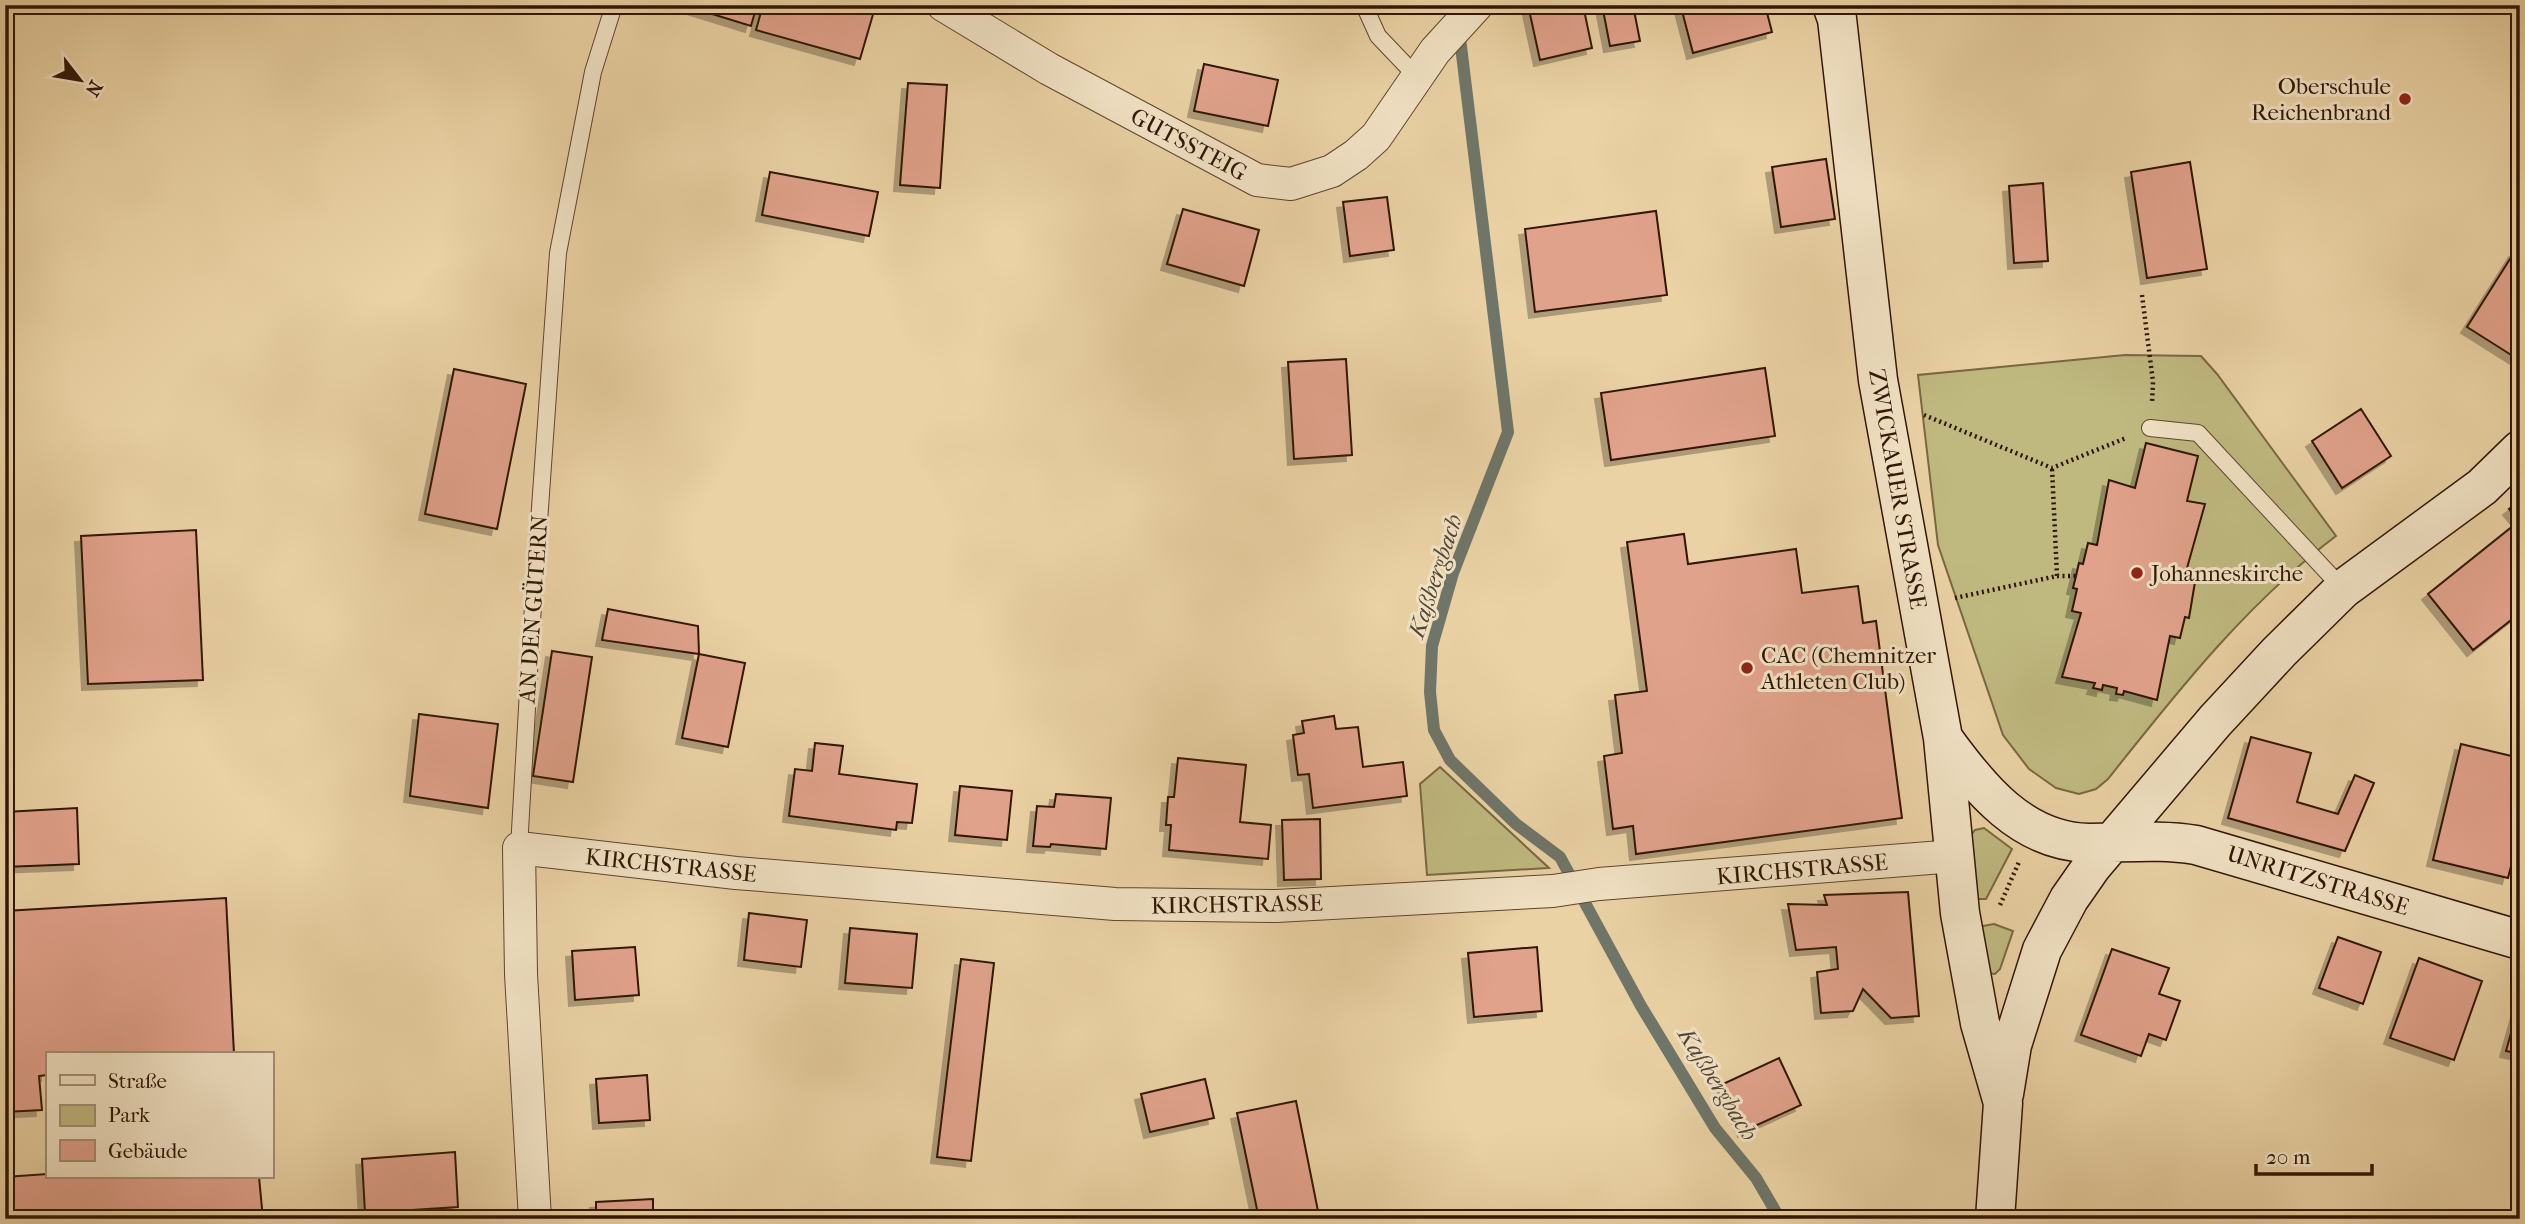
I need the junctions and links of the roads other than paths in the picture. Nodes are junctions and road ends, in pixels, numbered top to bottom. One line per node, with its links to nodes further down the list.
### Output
1 (614, 5): 12 (lane, AN DEN GÜTERN)
2 (943, 5): 6 (street, GUTSSTEIG)
3 (1364, 5): 6 (lane)
4 (1477, 5): 6 (street, GUTSSTEIG)
5 (1832, 5): 10 (main road, ZWICKAUER STRASSE)
6 (1418, 78)
7 (2150, 428): 9 (lane)
8 (2520, 450): 9 (main road)
9 (2343, 589): 11 (main road)
10 (1943, 738): 11 (main road, UNRITZSTRASSE); 13 (main road, ZWICKAUER STRASSE)
11 (2113, 842): 14 (main road, UNRITZSTRASSE); 15 (main road)
12 (519, 848): 13 (street, KIRCHSTRASSE); 16 (street, AN DEN GÜTERN)
13 (1955, 856): 15 (main road, ZWICKAUER STRASSE)
14 (2520, 940)
15 (2003, 1103): 17 (main road, ZWICKAUER STRASSE)
16 (535, 1219)
17 (1995, 1219)

